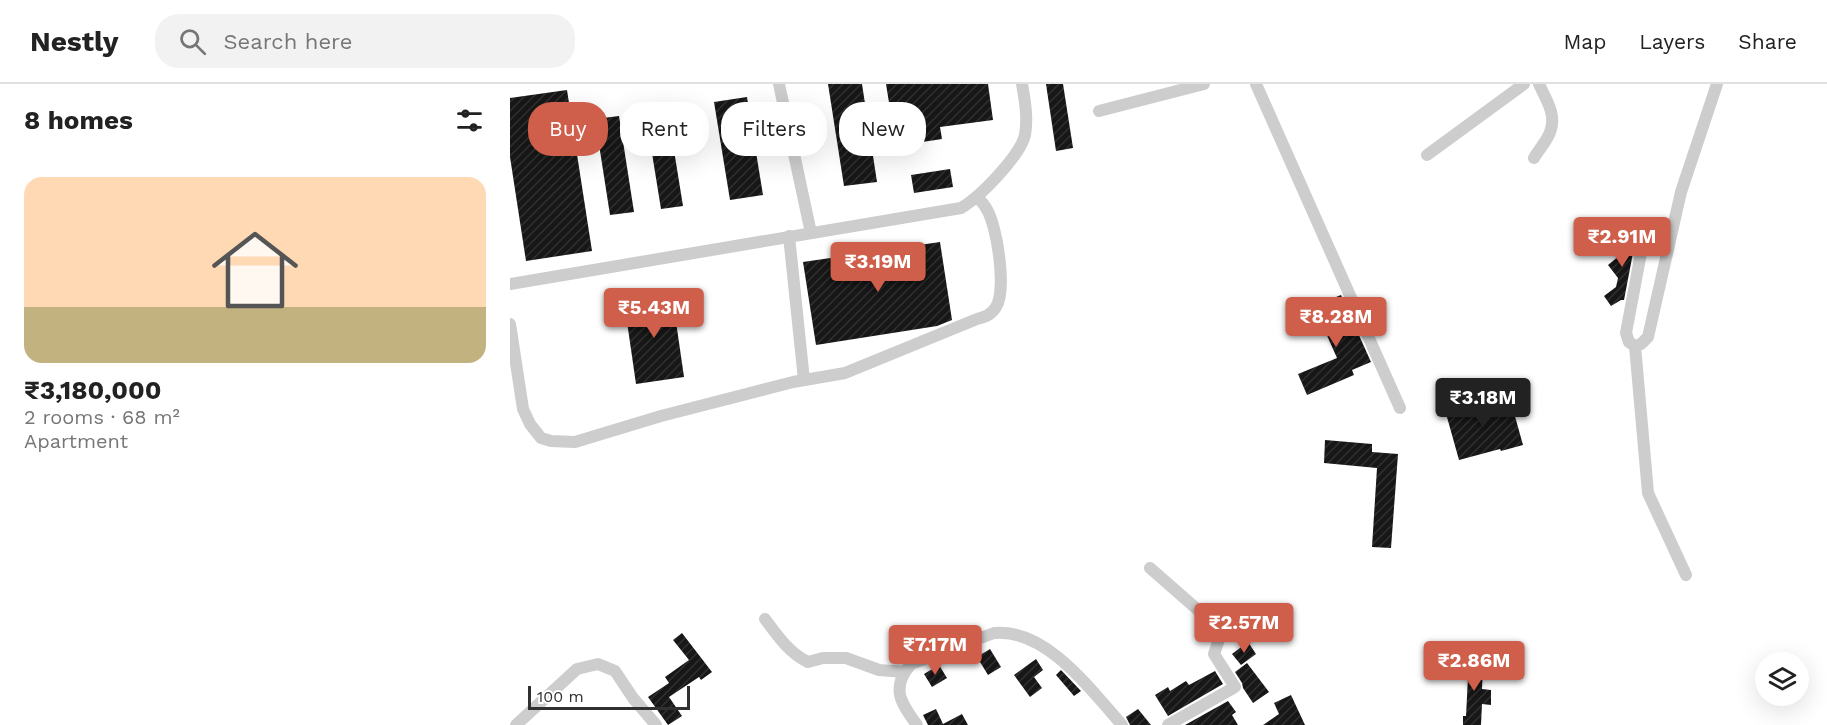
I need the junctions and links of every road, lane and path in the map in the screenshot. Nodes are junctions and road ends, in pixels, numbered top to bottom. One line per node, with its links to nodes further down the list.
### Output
1 (779, 84): 12 (street)
2 (1022, 84): 11 (street)
3 (1204, 84): 8 (street)
4 (1256, 84): 19 (street)
5 (1524, 84): 9 (street)
6 (1539, 84): 10 (street)
7 (1717, 84): 17 (street)
8 (1099, 111)
9 (1427, 155)
10 (1534, 158)
11 (977, 197): 12 (street); 18 (street)
12 (811, 233): 13 (street)
13 (789, 237): 15 (street); 18 (street)
14 (1644, 237): 17 (street)
15 (510, 284)
16 (510, 324): 18 (street)
17 (1635, 346): 21 (street)
18 (804, 380)
19 (1400, 408)
20 (1150, 568): 28 (street)
21 (1686, 574)
22 (765, 618): 23 (street)
23 (904, 672): 26 (street); 27 (street)
24 (516, 725): 25 (street)
25 (656, 725)
26 (917, 725)
27 (1122, 725)
28 (1168, 725)

